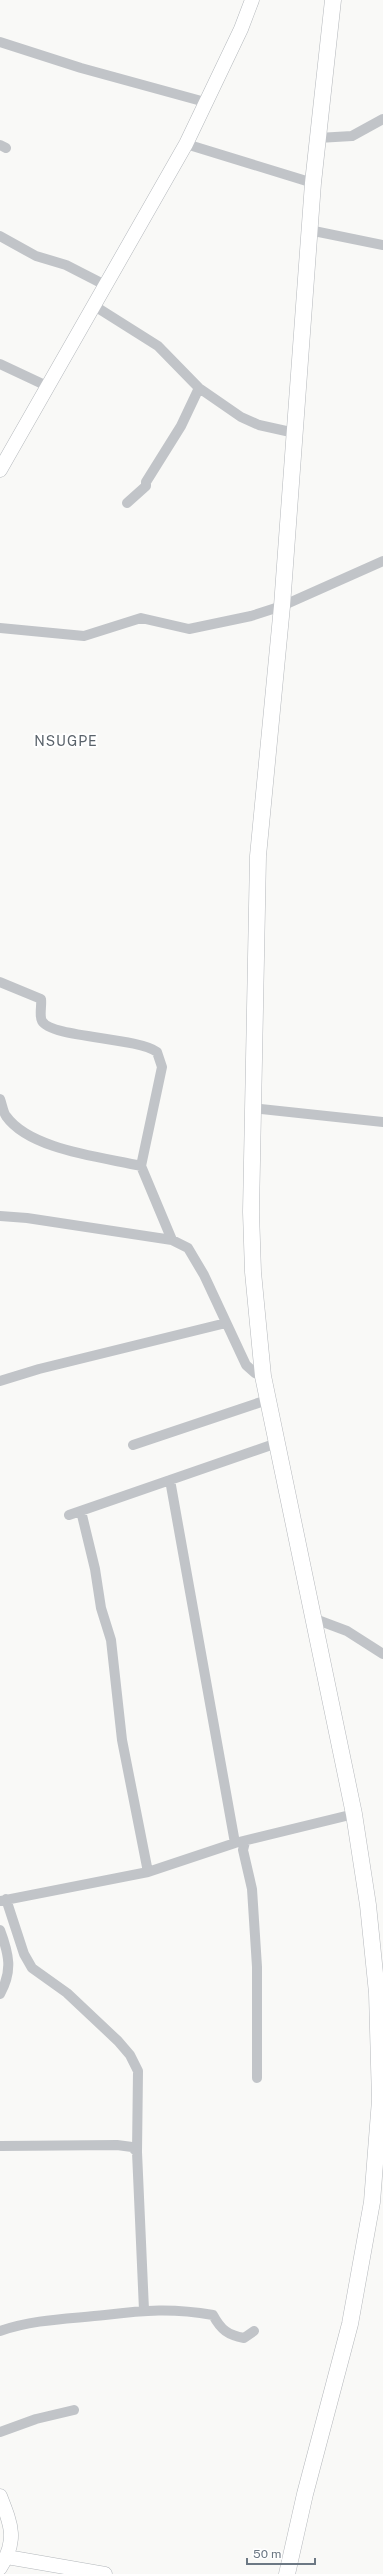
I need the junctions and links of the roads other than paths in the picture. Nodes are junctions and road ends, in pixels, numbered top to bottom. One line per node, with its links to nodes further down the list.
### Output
1 (252, 0): 4 (street)
2 (333, 0): 6 (main road)
3 (0, 42): 4 (street)
4 (206, 102): 7 (street)
5 (383, 118): 6 (street)
6 (318, 138): 8 (main road)
7 (186, 144): 8 (street); 12 (street)
8 (313, 183): 9 (main road)
9 (310, 230): 11 (street); 17 (main road)
10 (0, 236): 12 (street)
11 (383, 245)
12 (105, 285): 13 (street)
13 (93, 305): 15 (street); 16 (street)
14 (0, 364): 15 (street)
15 (49, 387): 18 (street)
16 (199, 388): 17 (street); 19 (street)
17 (294, 433): 21 (main road)
18 (1, 468)
19 (128, 503)
20 (383, 561): 21 (street)
21 (282, 606): 22 (street); 25 (main road)
22 (0, 628)
23 (0, 982): 27 (street)
24 (0, 1099): 27 (street)
25 (251, 1108): 26 (street); 31 (main road)
26 (383, 1122)
27 (141, 1166): 29 (street)
28 (0, 1216): 29 (street)
29 (172, 1240): 30 (street)
30 (226, 1322): 31 (street); 32 (street)
31 (263, 1376): 33 (main road)
32 (0, 1382)
33 (268, 1400): 34 (main road); 35 (street)
34 (277, 1443): 36 (street); 39 (main road)
35 (133, 1445)
36 (170, 1480): 37 (street); 42 (street)
37 (81, 1511): 38 (street); 43 (street)
38 (69, 1515)
39 (315, 1619): 40 (street); 41 (main road)
40 (383, 1654)
41 (354, 1814): 42 (street); 59 (main road)
42 (240, 1842): 43 (street); 47 (street)
43 (148, 1872): 44 (street)
44 (3, 1900): 49 (street)
45 (0, 1930): 46 (street)
46 (0, 1994)
47 (257, 2078)
48 (0, 2146): 49 (street)
49 (137, 2152): 50 (street)
50 (144, 2310): 51 (street); 52 (street)
51 (0, 2331)
52 (254, 2331)
53 (74, 2410): 54 (street)
54 (0, 2432)
55 (0, 2496): 56 (street)
56 (4, 2563): 57 (street)
57 (85, 2572): 58 (street)
58 (105, 2574)
59 (287, 2574)

